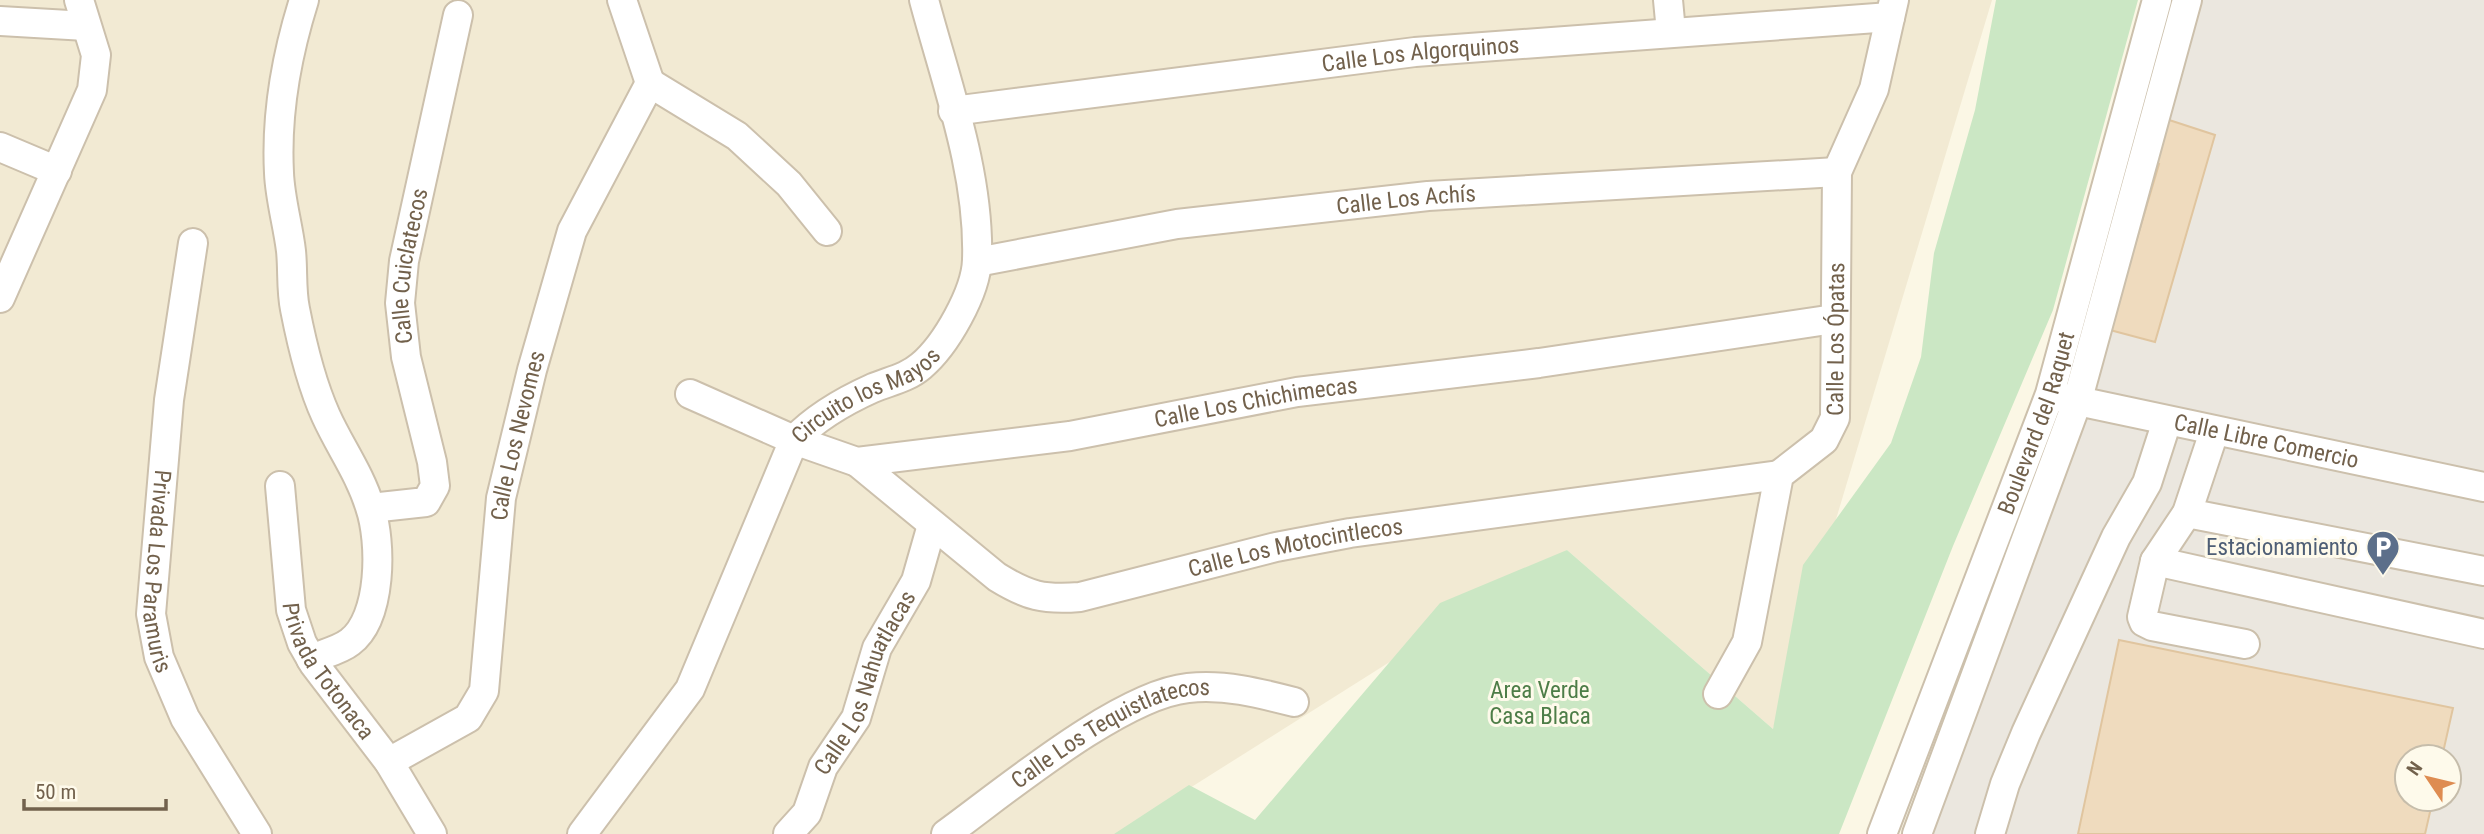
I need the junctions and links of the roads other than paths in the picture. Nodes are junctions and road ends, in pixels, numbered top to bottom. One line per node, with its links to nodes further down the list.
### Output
1 (304, 0): 33 (street)
2 (622, 0): 13 (street)
3 (924, 0): 14 (street, Circuito los Mayos)
4 (1668, 0): 12 (street)
5 (2157, 0): 24 (street, Boulevard del Raquet)
6 (2187, 0): 25 (street, Boulevard del Raquet)
7 (1892, 9): 8 (street, Calle Los Algorquinos); 17 (street, Calle Los Ópatas)
8 (1817, 12): 12 (street, Calle Los Algorquinos)
9 (83, 13): 11 (street); 16 (street)
10 (458, 15): 33 (street, Calle Cuiclatecos)
11 (0, 21)
12 (1671, 32): 14 (street, Calle Los Algorquinos)
13 (650, 83): 18 (street); 45 (street, Calle Los Nevomes)
14 (953, 111): 20 (street, Circuito los Mayos)
15 (0, 146): 16 (street)
16 (57, 171): 21 (street)
17 (1838, 172): 20 (street, Calle Los Achís); 22 (street, Calle Los Ópatas)
18 (827, 231)
19 (193, 243): 46 (street, Privada Los Paramuris)
20 (977, 262): 28 (street, Circuito los Mayos)
21 (0, 298)
22 (1834, 319): 29 (street, Calle Los Chichimecas); 30 (street, Calle Los Ópatas)
23 (690, 394): 28 (street, Calle Los Chichimecas)
24 (2050, 394): 25 (street, Calle Libre Comercio); 43 (street, Boulevard del Raquet)
25 (2077, 402): 26 (street, Calle Libre Comercio); 44 (street, Boulevard del Raquet)
26 (2167, 421): 27 (street, Calle Libre Comercio); 53 (street)
27 (2214, 432): 32 (street, Calle Libre Comercio); 34 (street)
28 (794, 440): 29 (street, Calle Los Chichimecas); 48 (street, Circuito los Mayos)
29 (858, 462): 35 (street, Calle Los Motocintlecos)
30 (1779, 475): 35 (street, Calle Los Motocintlecos); 41 (street)
31 (280, 486): 40 (street, Privada Totonaca)
32 (2484, 487)
33 (371, 508): 40 (street)
34 (2187, 513): 36 (street); 37 (street)
35 (932, 525): 49 (street, Calle Los Nahuatlacas)
36 (2155, 561): 38 (street); 39 (street)
37 (2484, 571)
38 (2484, 634)
39 (2245, 644)
40 (311, 659): 45 (street, Privada Totonaca)
41 (1718, 694)
42 (1294, 702): 50 (street, Calle Los Tequistlatecos)
43 (1913, 749): 44 (street); 51 (street, Boulevard del Raquet)
44 (1944, 758): 52 (street, Boulevard del Raquet)
45 (389, 762): 47 (street, Privada Totonaca)
46 (257, 834)
47 (432, 834)
48 (582, 834)
49 (788, 834)
50 (946, 834)
51 (1882, 834)
52 (1917, 834)
53 (1990, 834)

